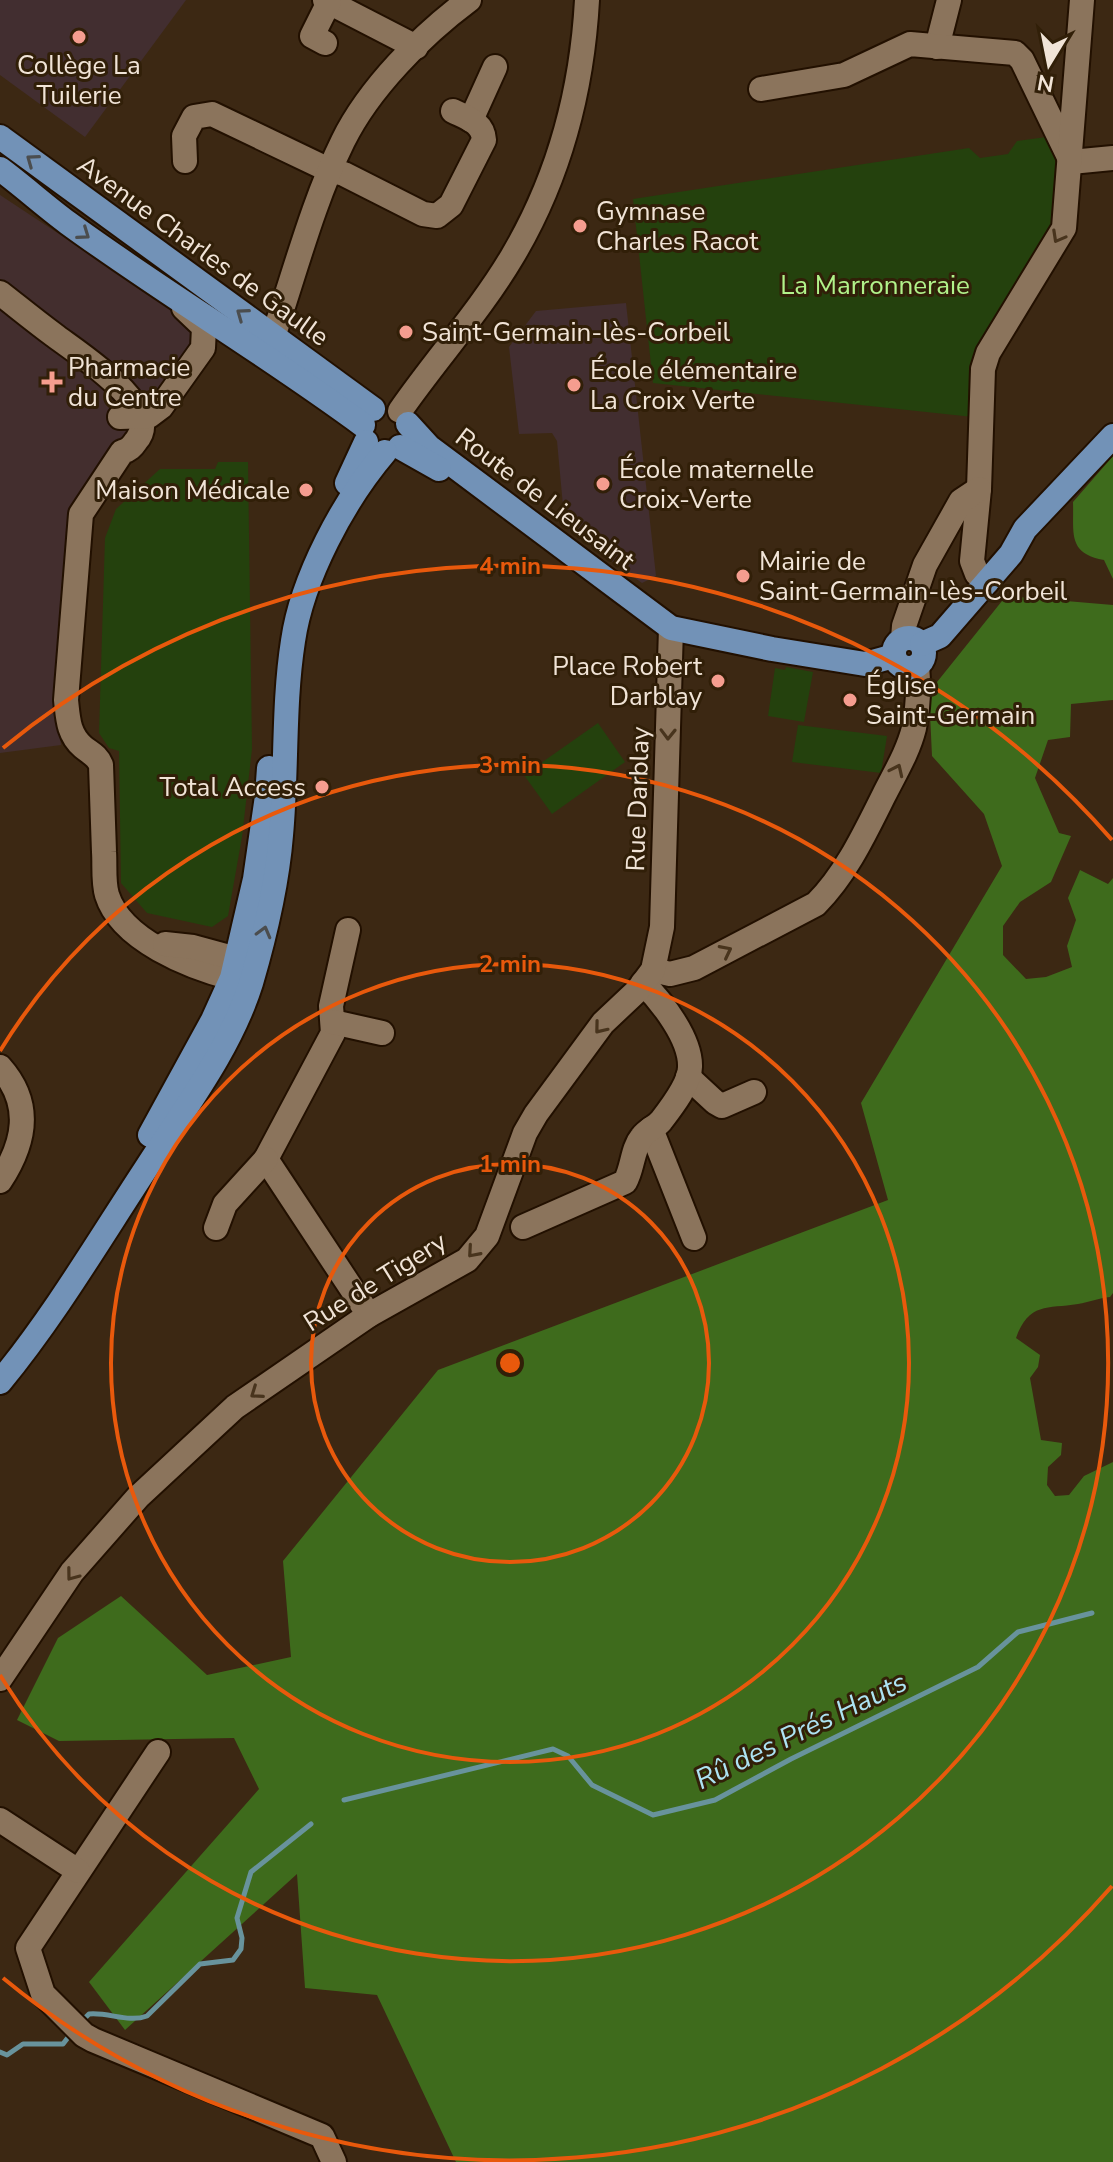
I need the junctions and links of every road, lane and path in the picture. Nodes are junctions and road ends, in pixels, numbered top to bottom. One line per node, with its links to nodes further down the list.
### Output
1 (469, 0): 8 (street)
2 (587, 0): 22 (street)
3 (949, 0): 9 (street)
4 (1082, 0): 15 (street)
5 (327, 1): 6 (street); 7 (street)
6 (361, 8): 8 (street)
7 (325, 43)
8 (416, 47): 17 (street)
9 (937, 47): 11 (street); 15 (street)
10 (495, 67): 17 (street)
11 (761, 89)
12 (0, 137): 20 (main road, Avenue Charles de Gaulle, one-way to 12)
13 (1113, 158): 15 (street)
14 (185, 161): 17 (street)
15 (1071, 162): 25 (street, one-way to 25)
16 (0, 169): 18 (main road, Avenue Charles de Gaulle, one-way to 18)
17 (329, 170): 20 (street)
18 (158, 285): 21 (street); 23 (main road, Avenue Charles de Gaulle)
19 (0, 293): 21 (street)
20 (273, 337): 23 (main road, Avenue Charles de Gaulle)
21 (130, 417): 32 (street)
22 (404, 417): 23 (main road); 23 (main road); 27 (main road, Route de Lieusaint)
23 (377, 435): 27 (main road, Route de Lieusaint); 29 (main road); 30 (main road)
24 (1113, 436): 26 (main road)
25 (979, 489): 26 (street); 28 (street)
26 (987, 582): 28 (main road)
27 (661, 622): 28 (main road, Route de Lieusaint); 34 (street, Rue Darblay, one-way to 34)
28 (909, 651): 34 (street, one-way to 28)
29 (274, 680): 30 (main road); 33 (main road)
30 (281, 838): 33 (main road, one-way to 30)
31 (352, 946): 35 (street)
32 (191, 955): 33 (street); 33 (street)
33 (239, 968): 47 (main road); 48 (main road)
34 (648, 977): 38 (street); 46 (street, Rue de Tigery, one-way to 46)
35 (333, 1022): 36 (street); 41 (street)
36 (382, 1033)
37 (0, 1067): 42 (street)
38 (688, 1077): 39 (street); 40 (street)
39 (754, 1092)
40 (651, 1129): 43 (street); 45 (street)
41 (266, 1159): 44 (street); 46 (street)
42 (0, 1181)
43 (523, 1227)
44 (216, 1228)
45 (694, 1238)
46 (369, 1315): 49 (street, Rue de Tigery, one-way to 49)
47 (0, 1360)
48 (0, 1382)
49 (0, 1679)
50 (158, 1752): 52 (street)
51 (0, 1820): 52 (street)
52 (78, 1871): 53 (street)
53 (334, 2162)

